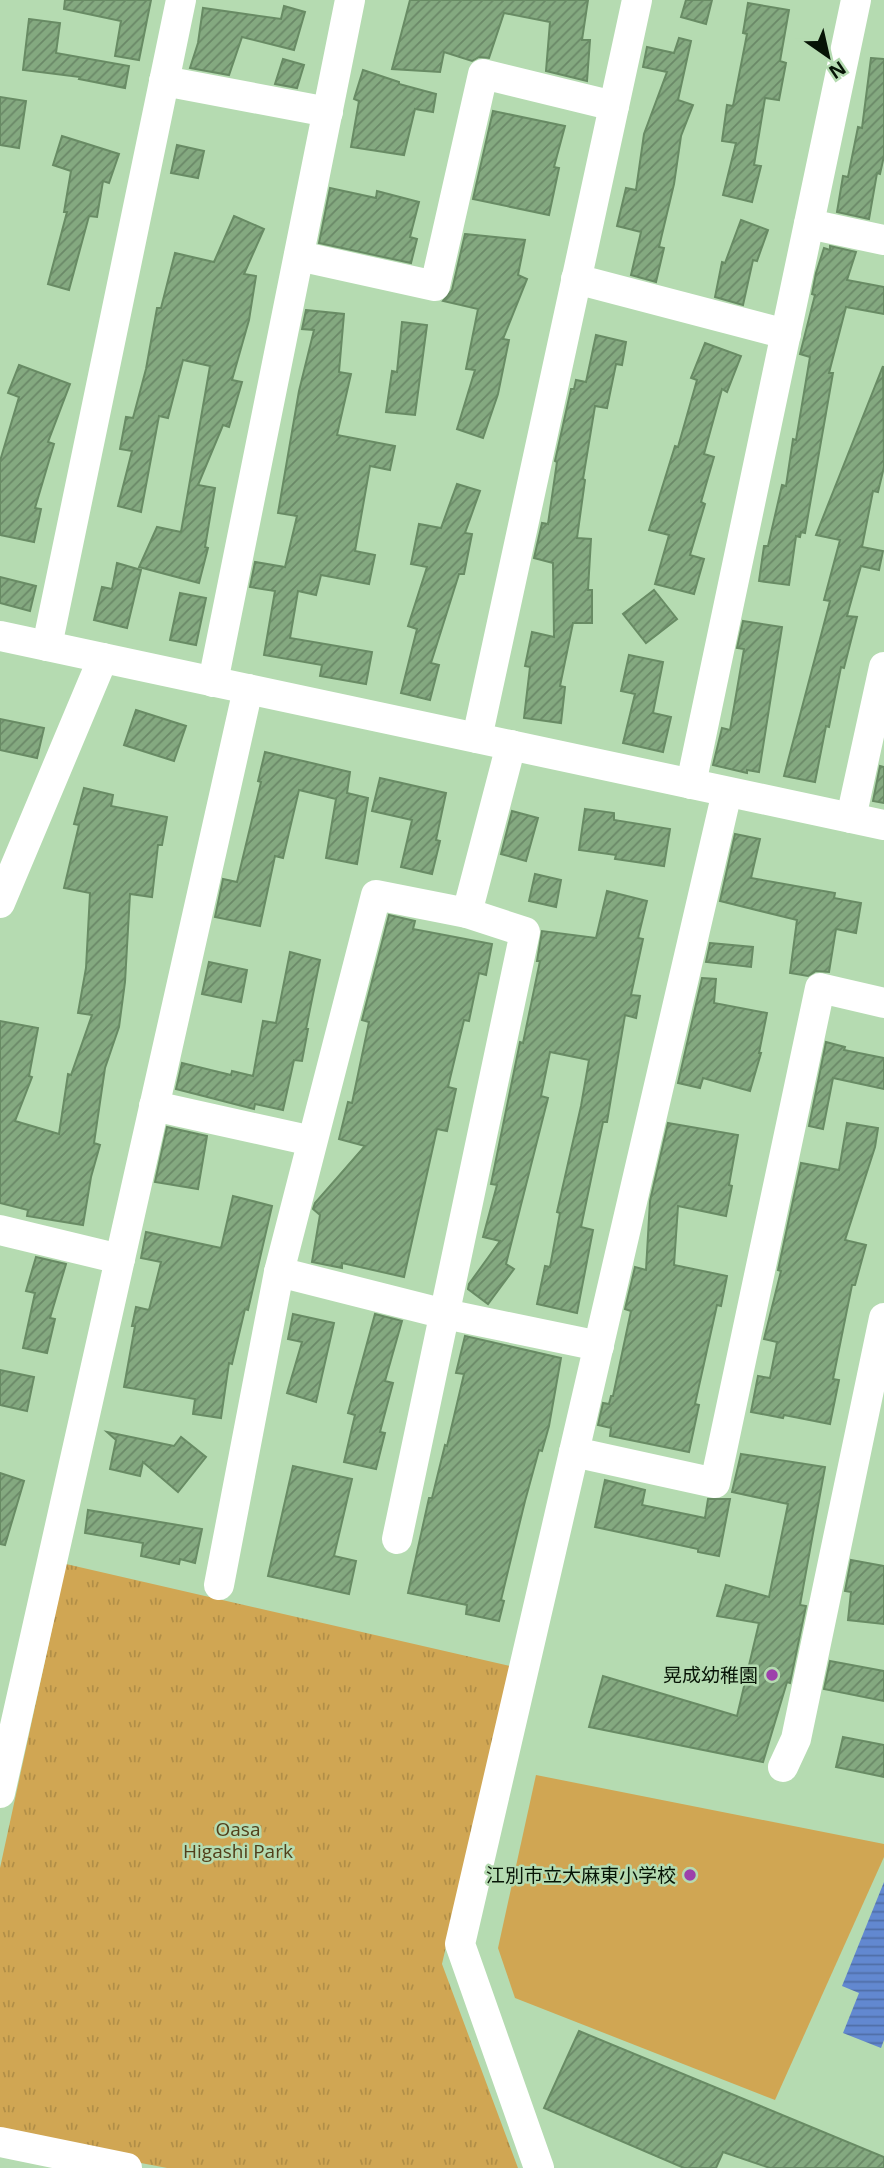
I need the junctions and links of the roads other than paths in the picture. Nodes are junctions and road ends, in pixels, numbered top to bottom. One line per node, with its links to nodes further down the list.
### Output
1 (181, 0): 5 (street)
2 (350, 0): 7 (street)
3 (637, 0): 6 (street)
4 (856, 0): 8 (street)
5 (164, 81): 7 (street); 14 (street)
6 (614, 106): 10 (street); 11 (street)
7 (328, 112): 10 (street)
8 (809, 223): 9 (street); 12 (street)
9 (884, 240)
10 (299, 257): 17 (street)
11 (576, 279): 12 (street); 19 (street)
12 (786, 334): 21 (street)
13 (0, 636): 14 (street)
14 (47, 646): 15 (street)
15 (103, 658): 17 (street); 25 (street)
16 (884, 667): 23 (street)
17 (213, 682): 18 (street)
18 (248, 689): 19 (street); 28 (street)
19 (477, 738): 20 (street)
20 (511, 746): 21 (street); 26 (street)
21 (691, 784): 22 (street)
22 (727, 792): 23 (street); 35 (street)
23 (851, 818): 24 (street)
24 (884, 825)
25 (0, 903)
26 (467, 913): 29 (street); 33 (street)
27 (884, 1003): 37 (street)
28 (154, 1106): 29 (street); 31 (street)
29 (312, 1141): 32 (street)
30 (0, 1230): 31 (street)
31 (120, 1259): 41 (street)
32 (279, 1272): 33 (street); 39 (street)
33 (444, 1314): 35 (street); 38 (street)
34 (884, 1318): 36 (street)
35 (599, 1346): 37 (street)
36 (874, 1410): 40 (street)
37 (574, 1452): 44 (street)
38 (397, 1539)
39 (219, 1585)
40 (783, 1767)
41 (0, 1793)
42 (0, 2142): 43 (street)
43 (114, 2167)
44 (539, 2168)

